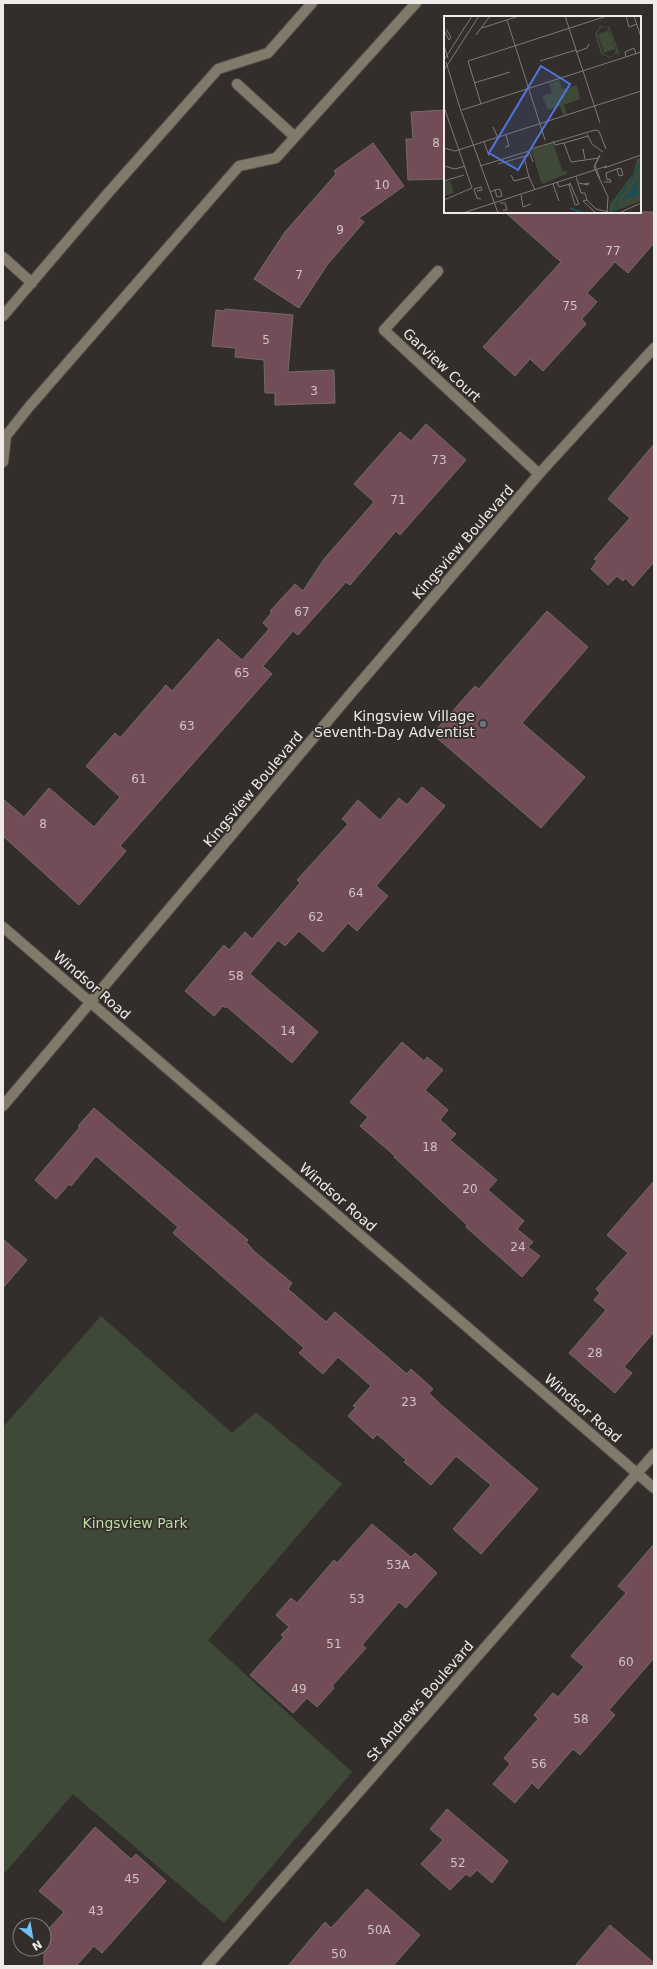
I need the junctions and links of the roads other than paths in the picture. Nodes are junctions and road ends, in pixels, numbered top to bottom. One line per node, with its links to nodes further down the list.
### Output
1 (312, 3): 7 (street)
2 (416, 3): 4 (street)
3 (237, 84): 4 (street)
4 (295, 137): 10 (street)
5 (3, 256): 7 (street)
6 (438, 270): 12 (street, Garview Court)
7 (32, 283): 8 (street)
8 (3, 316)
9 (654, 348): 12 (street, Kingsview Boulevard)
10 (4, 435): 11 (street)
11 (3, 462)
12 (539, 474): 14 (street, Kingsview Boulevard)
13 (3, 927): 14 (street, Windsor Road)
14 (92, 1003): 15 (street, Kingsview Boulevard); 17 (street, Windsor Road)
15 (3, 1106)
16 (654, 1454): 17 (street, St Andrews Boulevard)
17 (638, 1473): 18 (street, Windsor Road); 19 (street, St Andrews Boulevard)
18 (654, 1488)
19 (207, 1966)

